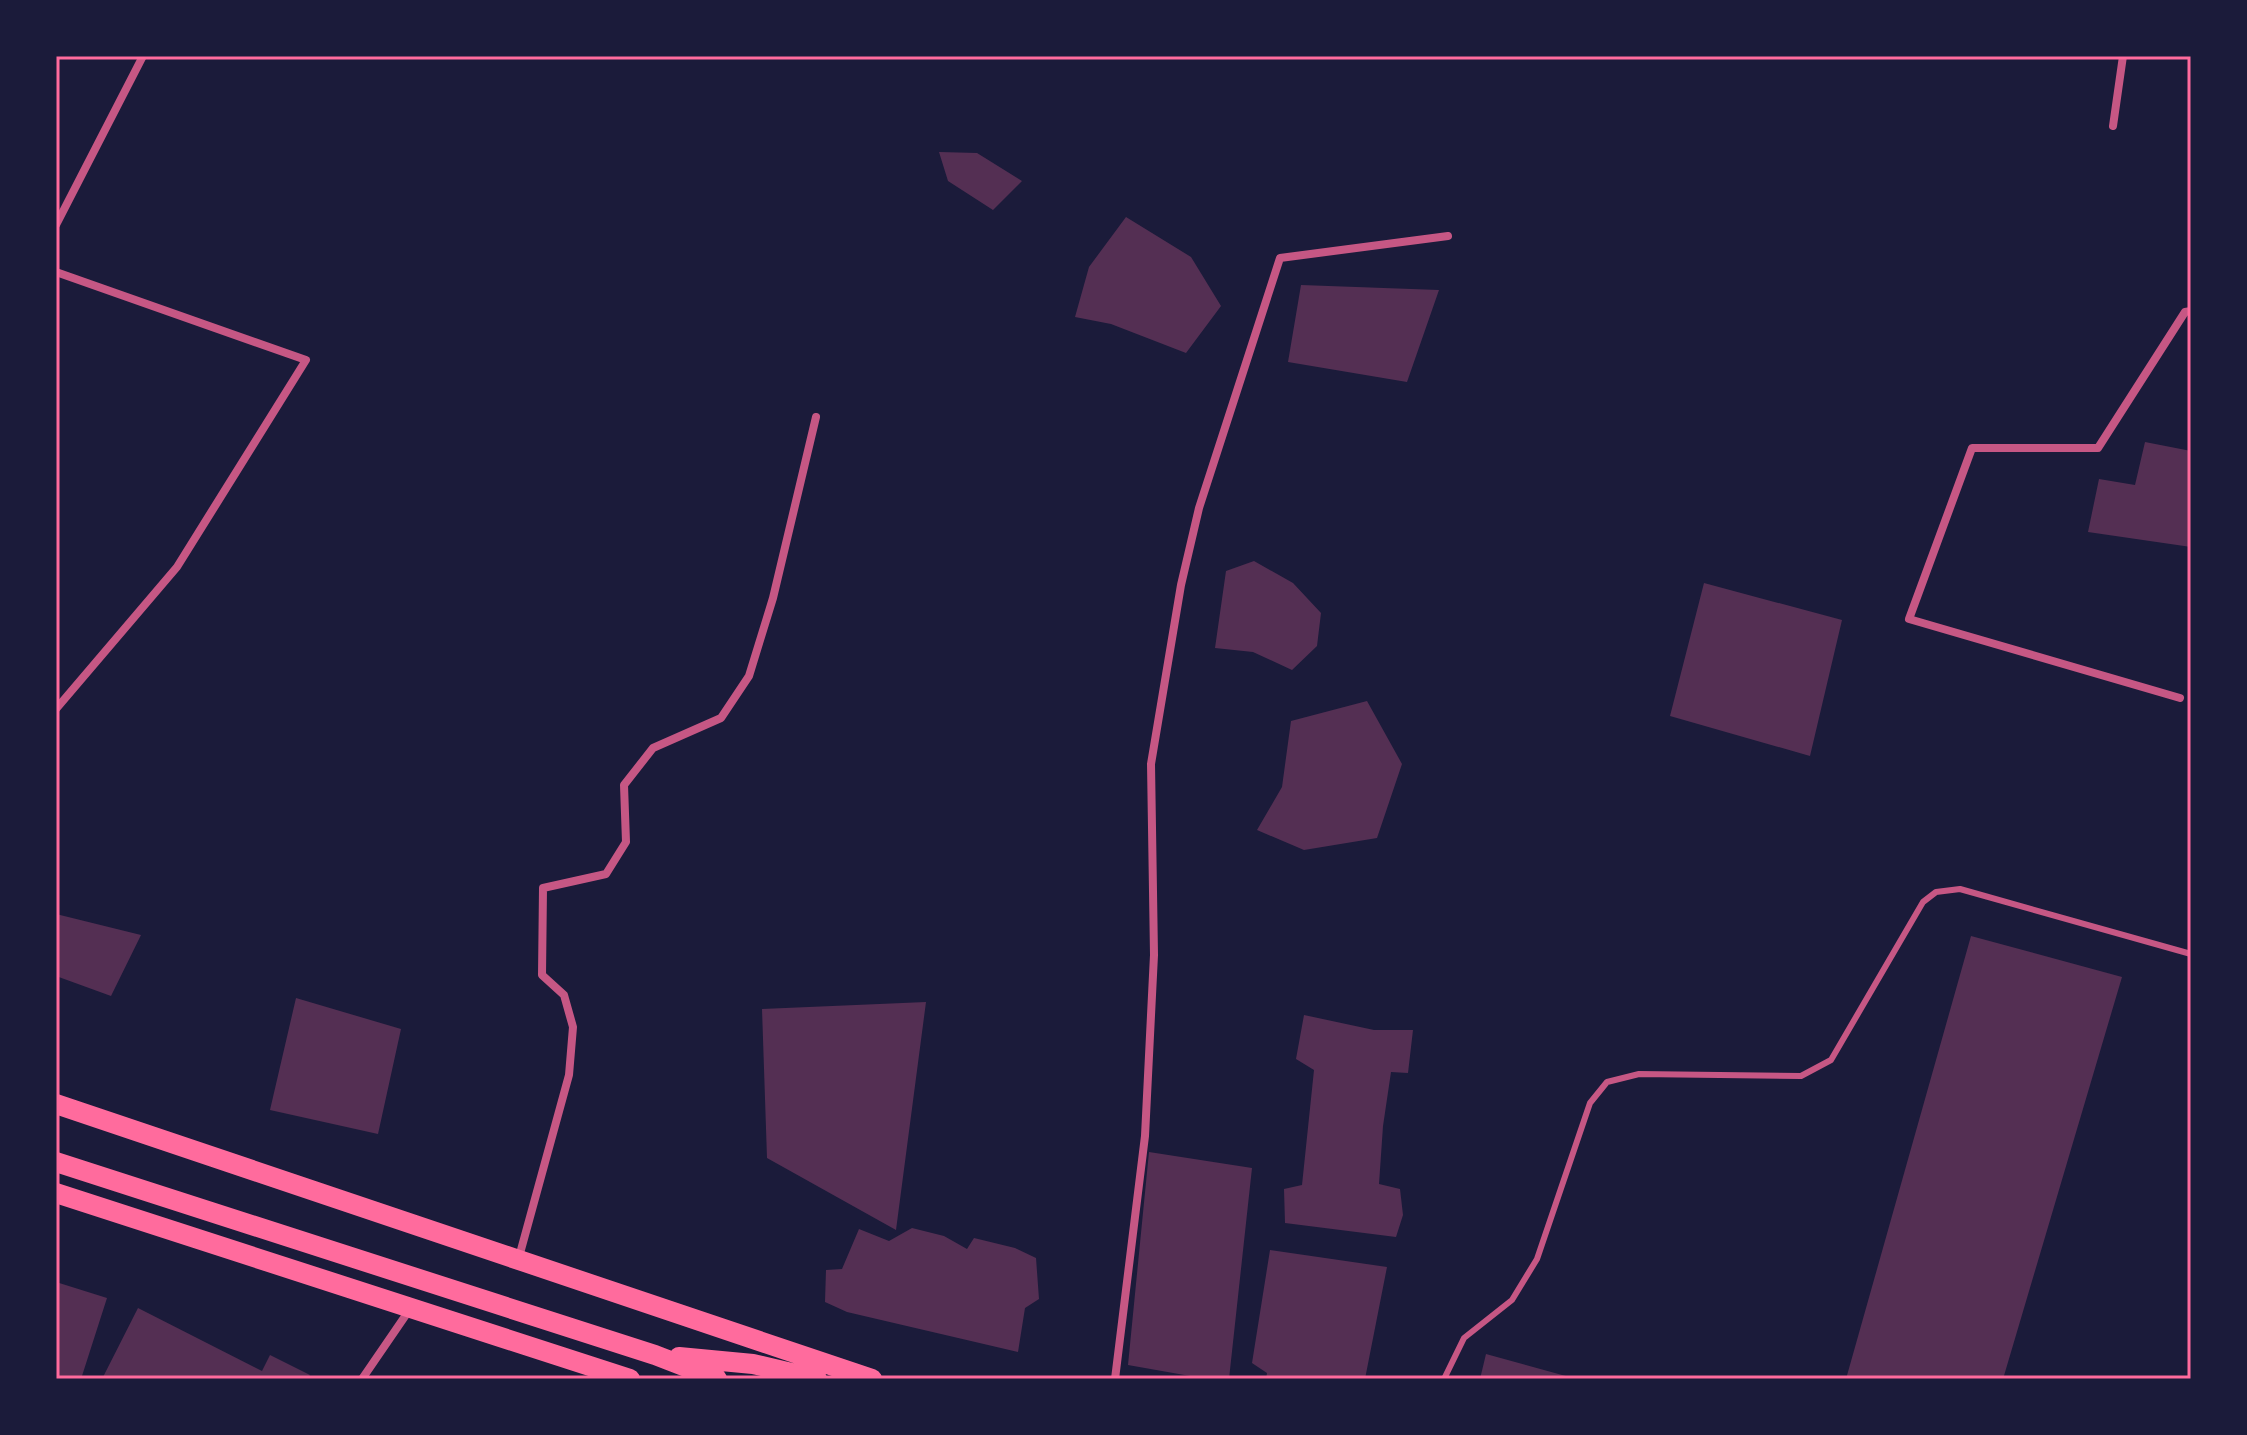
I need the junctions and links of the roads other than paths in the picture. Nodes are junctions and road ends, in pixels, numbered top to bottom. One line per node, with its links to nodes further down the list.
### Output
1 (143, 56): 4 (street)
2 (2123, 56): 3 (street)
3 (2113, 126)
4 (56, 225)
5 (1448, 236): 23 (street)
6 (56, 272): 10 (street)
7 (2191, 311): 9 (street)
8 (816, 417): 15 (street)
9 (2180, 698)
10 (56, 709)
11 (2191, 954): 24 (lane)
12 (56, 1104): 15 (main road)
13 (56, 1162): 17 (main road)
14 (56, 1193): 16 (main road)
15 (518, 1262): 22 (main road)
16 (410, 1308): 18 (street); 19 (main road)
17 (655, 1355): 20 (main road); 21 (main road)
18 (362, 1379)
19 (630, 1379)
20 (717, 1379)
21 (817, 1379)
22 (872, 1379)
23 (1115, 1379)
24 (1444, 1379)

